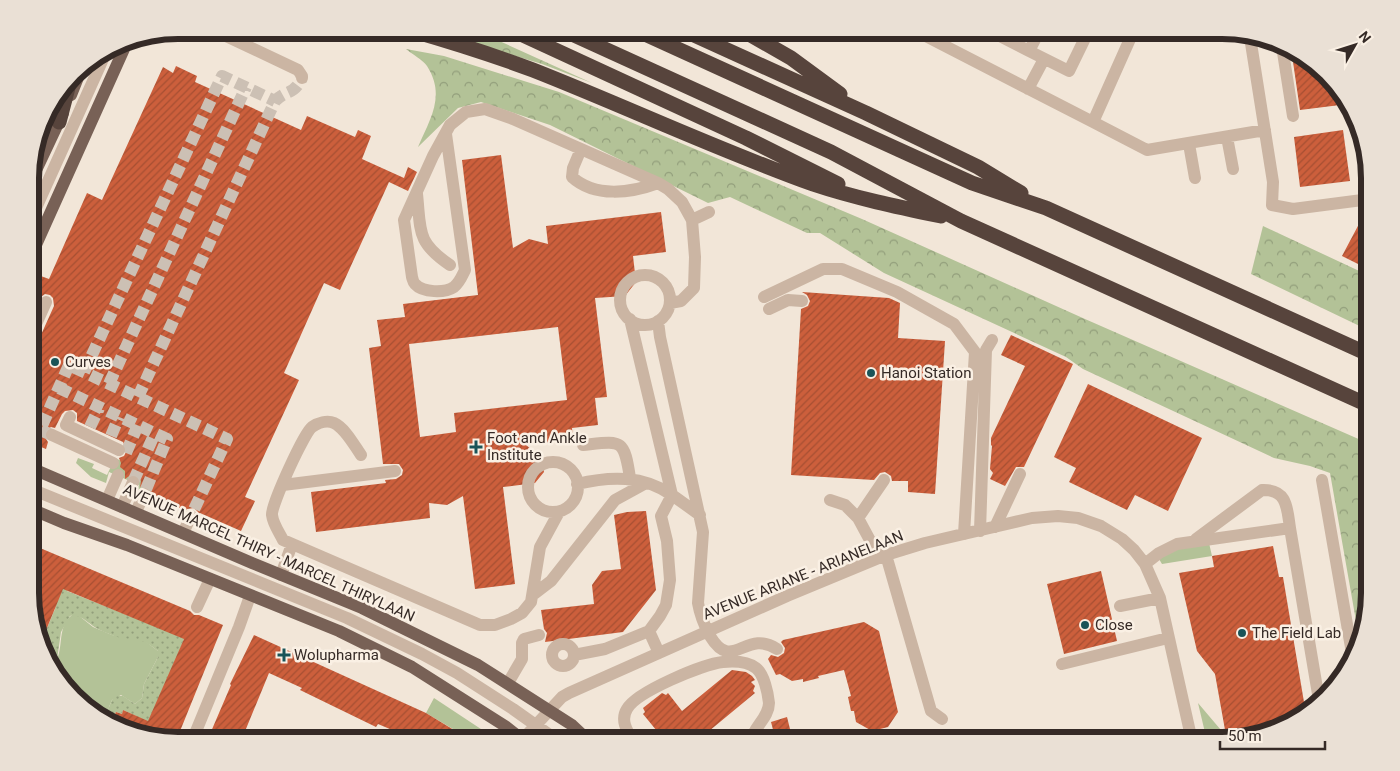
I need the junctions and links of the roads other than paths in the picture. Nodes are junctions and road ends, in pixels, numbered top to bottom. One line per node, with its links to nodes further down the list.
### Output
1 (232, 39): 19 (street)
2 (443, 39): 39 (highway)
3 (532, 39): 39 (highway)
4 (583, 39): 43 (highway)
5 (656, 39): 40 (highway)
6 (703, 39): 23 (highway)
7 (757, 39): 23 (highway)
8 (931, 39): 21 (street)
9 (1006, 39): 15 (street)
10 (1035, 39): 15 (street)
11 (1085, 39): 17 (street)
12 (1130, 39): 26 (street)
13 (1251, 42): 27 (street)
14 (124, 49): 44 (main road)
15 (1029, 51): 17 (street)
16 (1283, 53): 24 (street)
17 (1044, 59): 21 (street)
18 (102, 61): 38 (street)
19 (302, 78)
20 (75, 84): 25 (main road)
21 (1028, 89): 26 (street)
22 (66, 94): 25 (highway)
23 (866, 113): 40 (highway)
24 (1293, 116)
25 (59, 122): 32 (main road)
26 (1093, 122): 30 (street)
27 (1265, 130): 29 (street); 37 (street)
28 (446, 134): 31 (street); 36 (street); 36 (street)
29 (1227, 137): 30 (street); 33 (street)
30 (1189, 144): 34 (street)
31 (581, 149): 35 (street); 35 (street)
32 (40, 163)
33 (1233, 169)
34 (1195, 178)
35 (658, 183): 42 (street)
36 (417, 191): 45 (street)
37 (1361, 200)
38 (39, 201)
39 (873, 201): 43 (highway)
40 (1046, 208): 53 (highway)
41 (709, 212): 42 (street)
42 (692, 220): 48 (street)
43 (961, 220): 54 (highway)
44 (39, 238)
45 (450, 265)
46 (802, 301): 88 (street)
47 (46, 302): 49 (street)
48 (670, 304): 50 (street); 51 (street)
49 (39, 317)
50 (630, 319): 51 (street); 74 (street)
51 (658, 321): 81 (street)
52 (992, 340): 86 (street)
53 (1361, 351)
54 (1361, 402)
55 (70, 418): 57 (street)
56 (52, 435): 60 (street)
57 (112, 443)
58 (583, 445): 65 (street)
59 (362, 455): 71 (street)
60 (113, 463)
61 (39, 471): 75 (main road, AVENUE MARCEL THIRY - MARCEL THIRYLAAN)
62 (395, 471): 71 (street)
63 (1020, 474): 84 (street)
64 (118, 475): 75 (street)
65 (630, 478): 69 (street); 70 (street)
66 (884, 480): 83 (street)
67 (1322, 480): 104 (street)
68 (133, 482): 77 (street)
69 (646, 483): 74 (street); 95 (street)
70 (577, 484): 79 (street); 79 (street)
71 (283, 485): 90 (street)
72 (39, 492): 113 (street, AVENUE MARCEL THIRY - MARCEL THIRYLAAN)
73 (144, 494): 78 (street)
74 (672, 495): 81 (street); 100 (street)
75 (107, 500): 77 (main road, AVENUE MARCEL THIRY - MARCEL THIRYLAAN)
76 (830, 500): 83 (street)
77 (122, 507): 78 (main road, AVENUE MARCEL THIRY - MARCEL THIRYLAAN)
78 (136, 512): 87 (main road, AVENUE MARCEL THIRY - MARCEL THIRYLAAN)
79 (559, 512): 95 (street)
80 (39, 514): 94 (main road)
81 (700, 515): 101 (street)
82 (192, 516): 87 (street)
83 (858, 518): 91 (street)
84 (995, 528): 86 (street, AVENUE ARIANE - ARIANELAAN); 92 (street, AVENUE ARIANE - ARIANELAAN)
85 (1290, 528): 89 (street); 89 (street); 110 (street)
86 (980, 531): 88 (street, AVENUE ARIANE - ARIANELAAN)
87 (183, 533): 93 (main road, AVENUE MARCEL THIRY - MARCEL THIRYLAAN)
88 (964, 534): 91 (street, AVENUE ARIANE - ARIANELAAN)
89 (1194, 541): 92 (street)
90 (292, 544): 93 (street); 95 (street)
91 (882, 556): 101 (street, AVENUE ARIANE - ARIANELAAN); 112 (street)
92 (1145, 564): 97 (street, AVENUE ARIANE - ARIANELAAN)
93 (281, 575): 109 (main road, AVENUE MARCEL THIRY - MARCEL THIRYLAAN)
94 (210, 579): 96 (main road); 99 (street)
95 (534, 594)
96 (250, 596): 114 (street); 115 (main road)
97 (1160, 598): 98 (street); 103 (street, AVENUE ARIANE - ARIANELAAN)
98 (1120, 606)
99 (197, 607)
100 (649, 631): 106 (street); 107 (street)
101 (708, 631): 105 (street); 106 (street, AVENUE ARIANE - ARIANELAAN)
102 (539, 635): 109 (street)
103 (1168, 638): 108 (street); 121 (street, AVENUE ARIANE - ARIANELAAN)
104 (1351, 646)
105 (778, 649)
106 (659, 653): 111 (street, AVENUE ARIANE - ARIANELAAN)
107 (574, 654)
108 (1062, 664)
109 (508, 683): 111 (main road, AVENUE MARCEL THIRY - MARCEL THIRYLAAN)
110 (1318, 694)
111 (550, 710): 113 (street, AVENUE ARIANE - ARIANELAAN); 118 (main road, AVENUE MARCEL THIRY - MARCEL THIRYLAAN)
112 (942, 719)
113 (536, 725): 116 (street, AVENUE ARIANE - ARIANELAAN); 117 (street, AVENUE MARCEL THIRY - MARCEL THIRYLAAN)
114 (196, 732)
115 (512, 732)
116 (529, 732)
117 (546, 732)
118 (579, 732)
119 (628, 732): 120 (street)
120 (754, 732)
121 (1190, 732)

